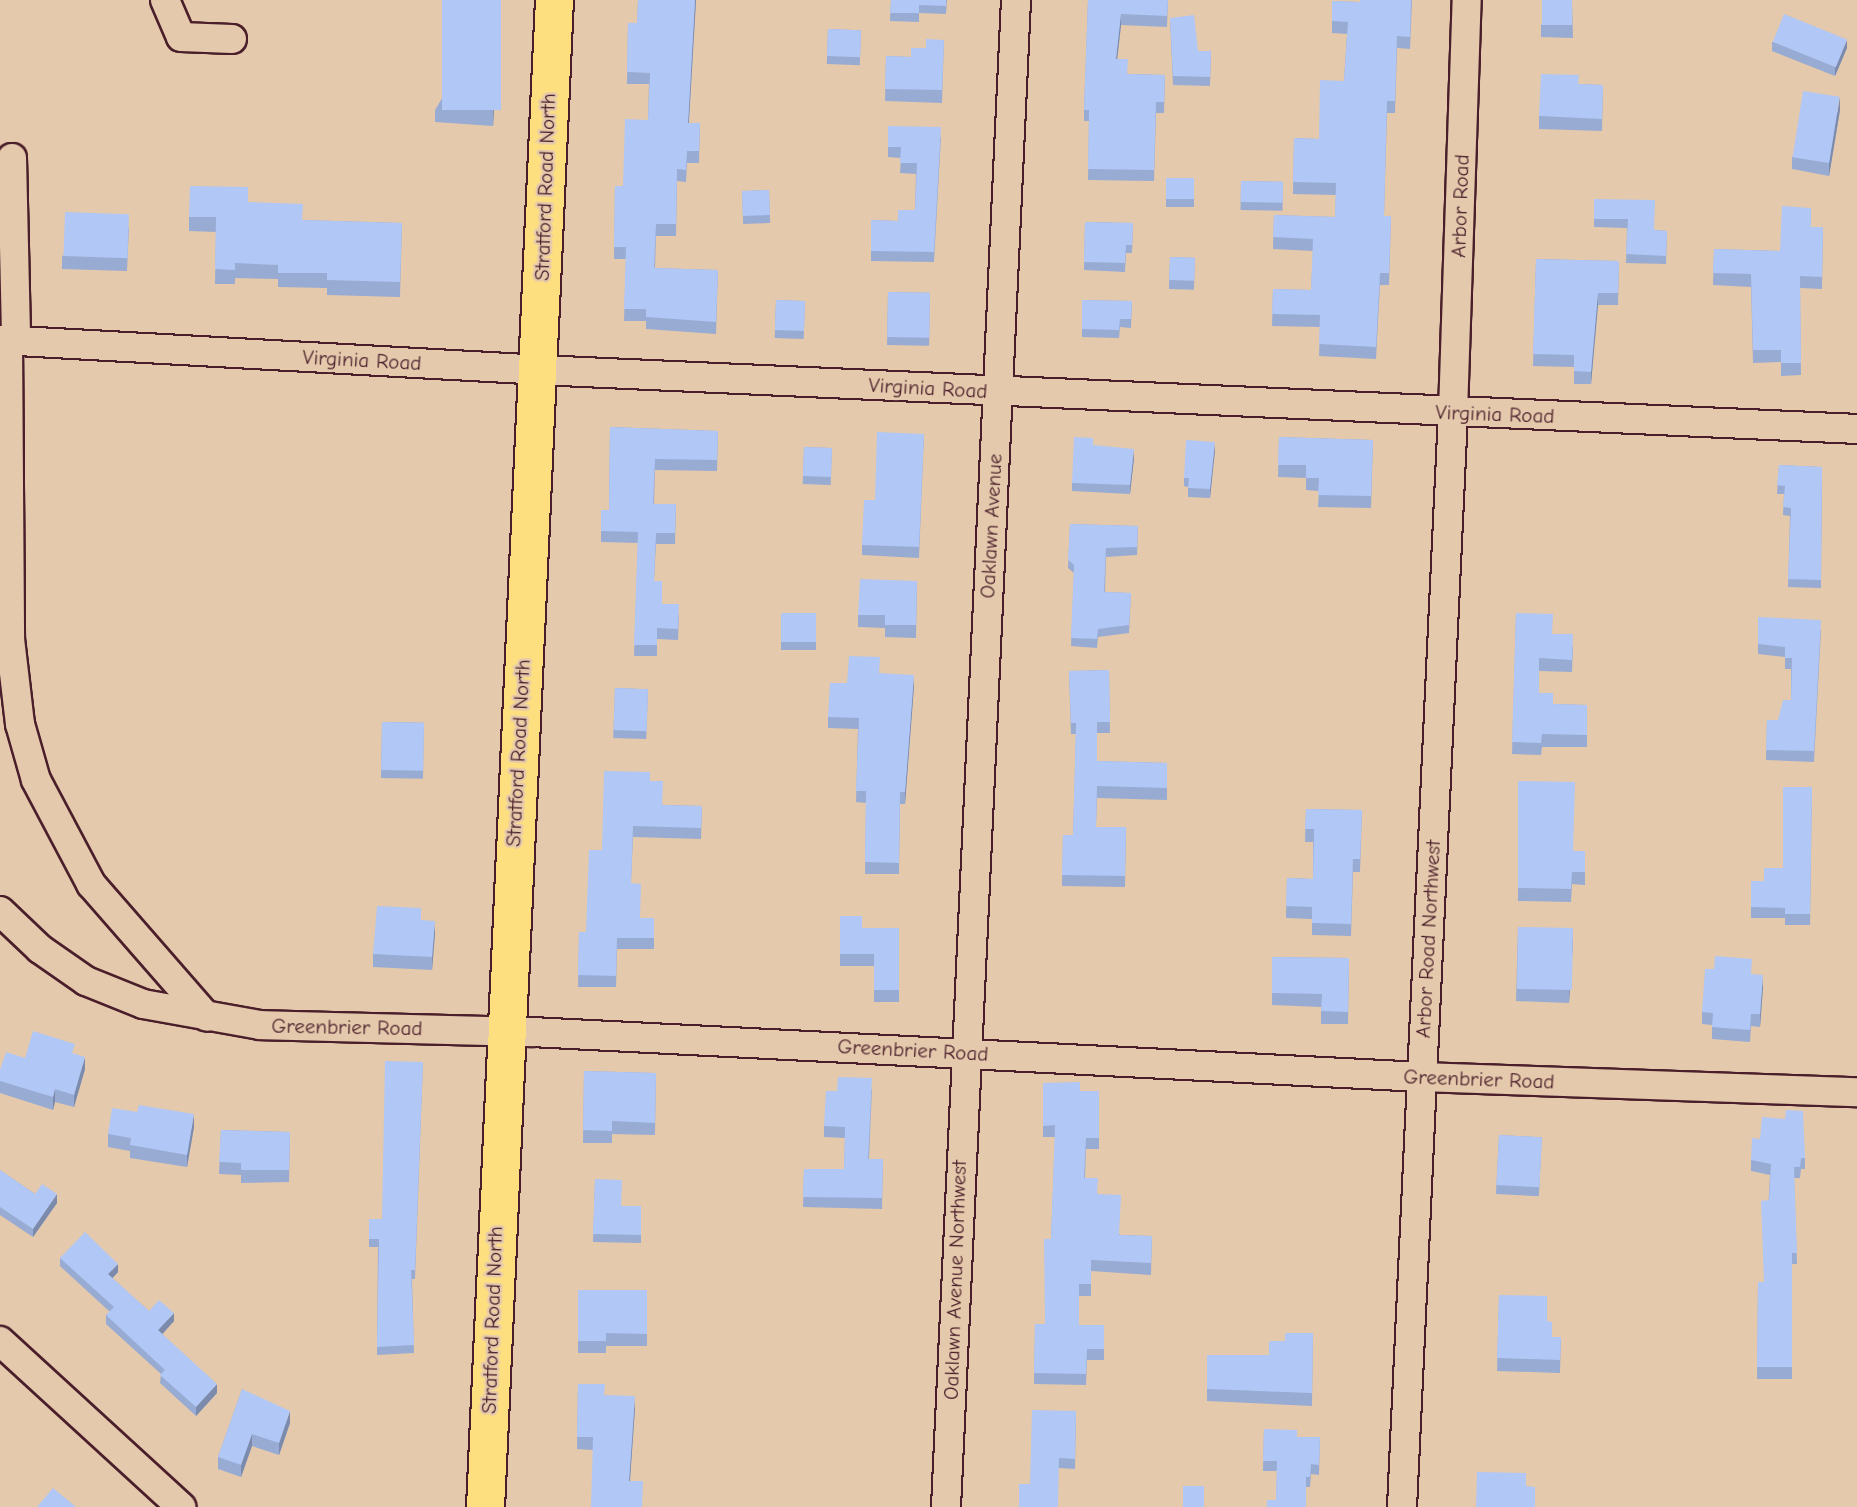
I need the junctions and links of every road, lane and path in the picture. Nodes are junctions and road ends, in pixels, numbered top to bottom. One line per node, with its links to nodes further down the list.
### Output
1 (165, 0): 5 (street)
2 (554, 0): 8 (main road, Stratford Road North)
3 (1016, 0): 9 (street, Oaklawn Avenue)
4 (1467, 0): 10 (street, Arbor Road)
5 (232, 39)
6 (12, 158): 7 (street)
7 (8, 340): 8 (street, Virginia Road); 12 (street)
8 (538, 370): 9 (street, Virginia Road); 15 (main road, Stratford Road North)
9 (998, 391): 10 (street, Virginia Road); 16 (street, Oaklawn Avenue)
10 (1453, 412): 11 (street, Virginia Road); 17 (street, Arbor Road Northwest)
11 (1857, 429)
12 (5, 639): 14 (street)
13 (0, 912): 14 (street, Greenbrier Road)
14 (207, 1017): 15 (street, Greenbrier Road)
15 (504, 1031): 16 (street, Greenbrier Road); 21 (main road, Stratford Road North)
16 (965, 1052): 17 (street, Greenbrier Road); 22 (street, Oaklawn Avenue Northwest)
17 (1421, 1077): 18 (street, Greenbrier Road); 23 (street, Arbor Road Northwest)
18 (1857, 1092)
19 (0, 1341): 20 (street)
20 (181, 1507)
21 (485, 1507)
22 (946, 1507)
23 (1402, 1507)

